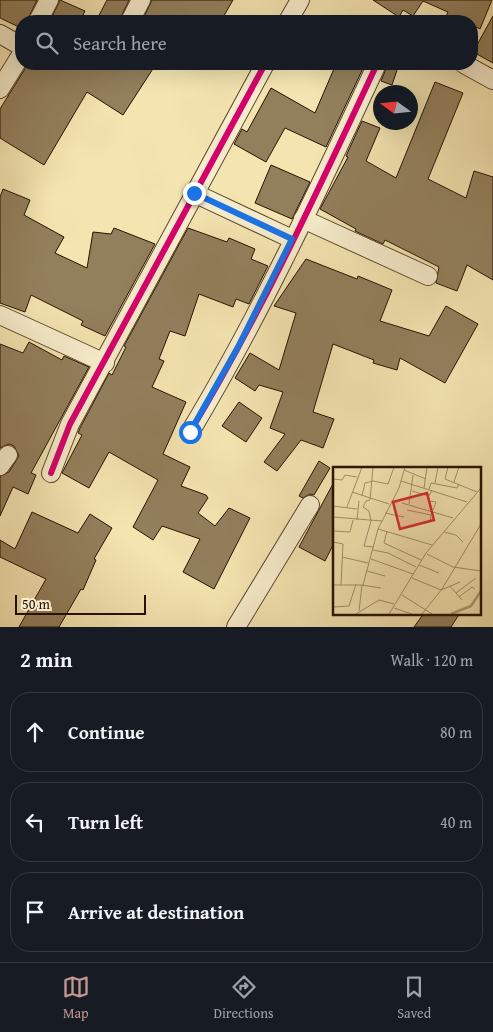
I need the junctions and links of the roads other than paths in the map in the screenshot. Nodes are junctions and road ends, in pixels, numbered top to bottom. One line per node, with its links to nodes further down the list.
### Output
1 (49, 0): 4 (street)
2 (141, 0): 5 (street)
3 (300, 0): 6 (street)
4 (41, 15)
5 (133, 15)
6 (291, 15)
7 (0, 34): 8 (street)
8 (15, 43)
9 (15, 65): 14 (street)
10 (262, 70): 15 (street)
11 (374, 70): 16 (street)
12 (475, 70): 13 (street)
13 (493, 80)
14 (0, 89)
15 (194, 193): 17 (street); 20 (street)
16 (303, 219): 17 (street); 18 (street)
17 (292, 239): 21 (street)
18 (428, 276)
19 (0, 315): 20 (street)
20 (105, 363): 22 (street)
21 (190, 432)
22 (51, 473)
23 (310, 505): 24 (street)
24 (236, 627)

